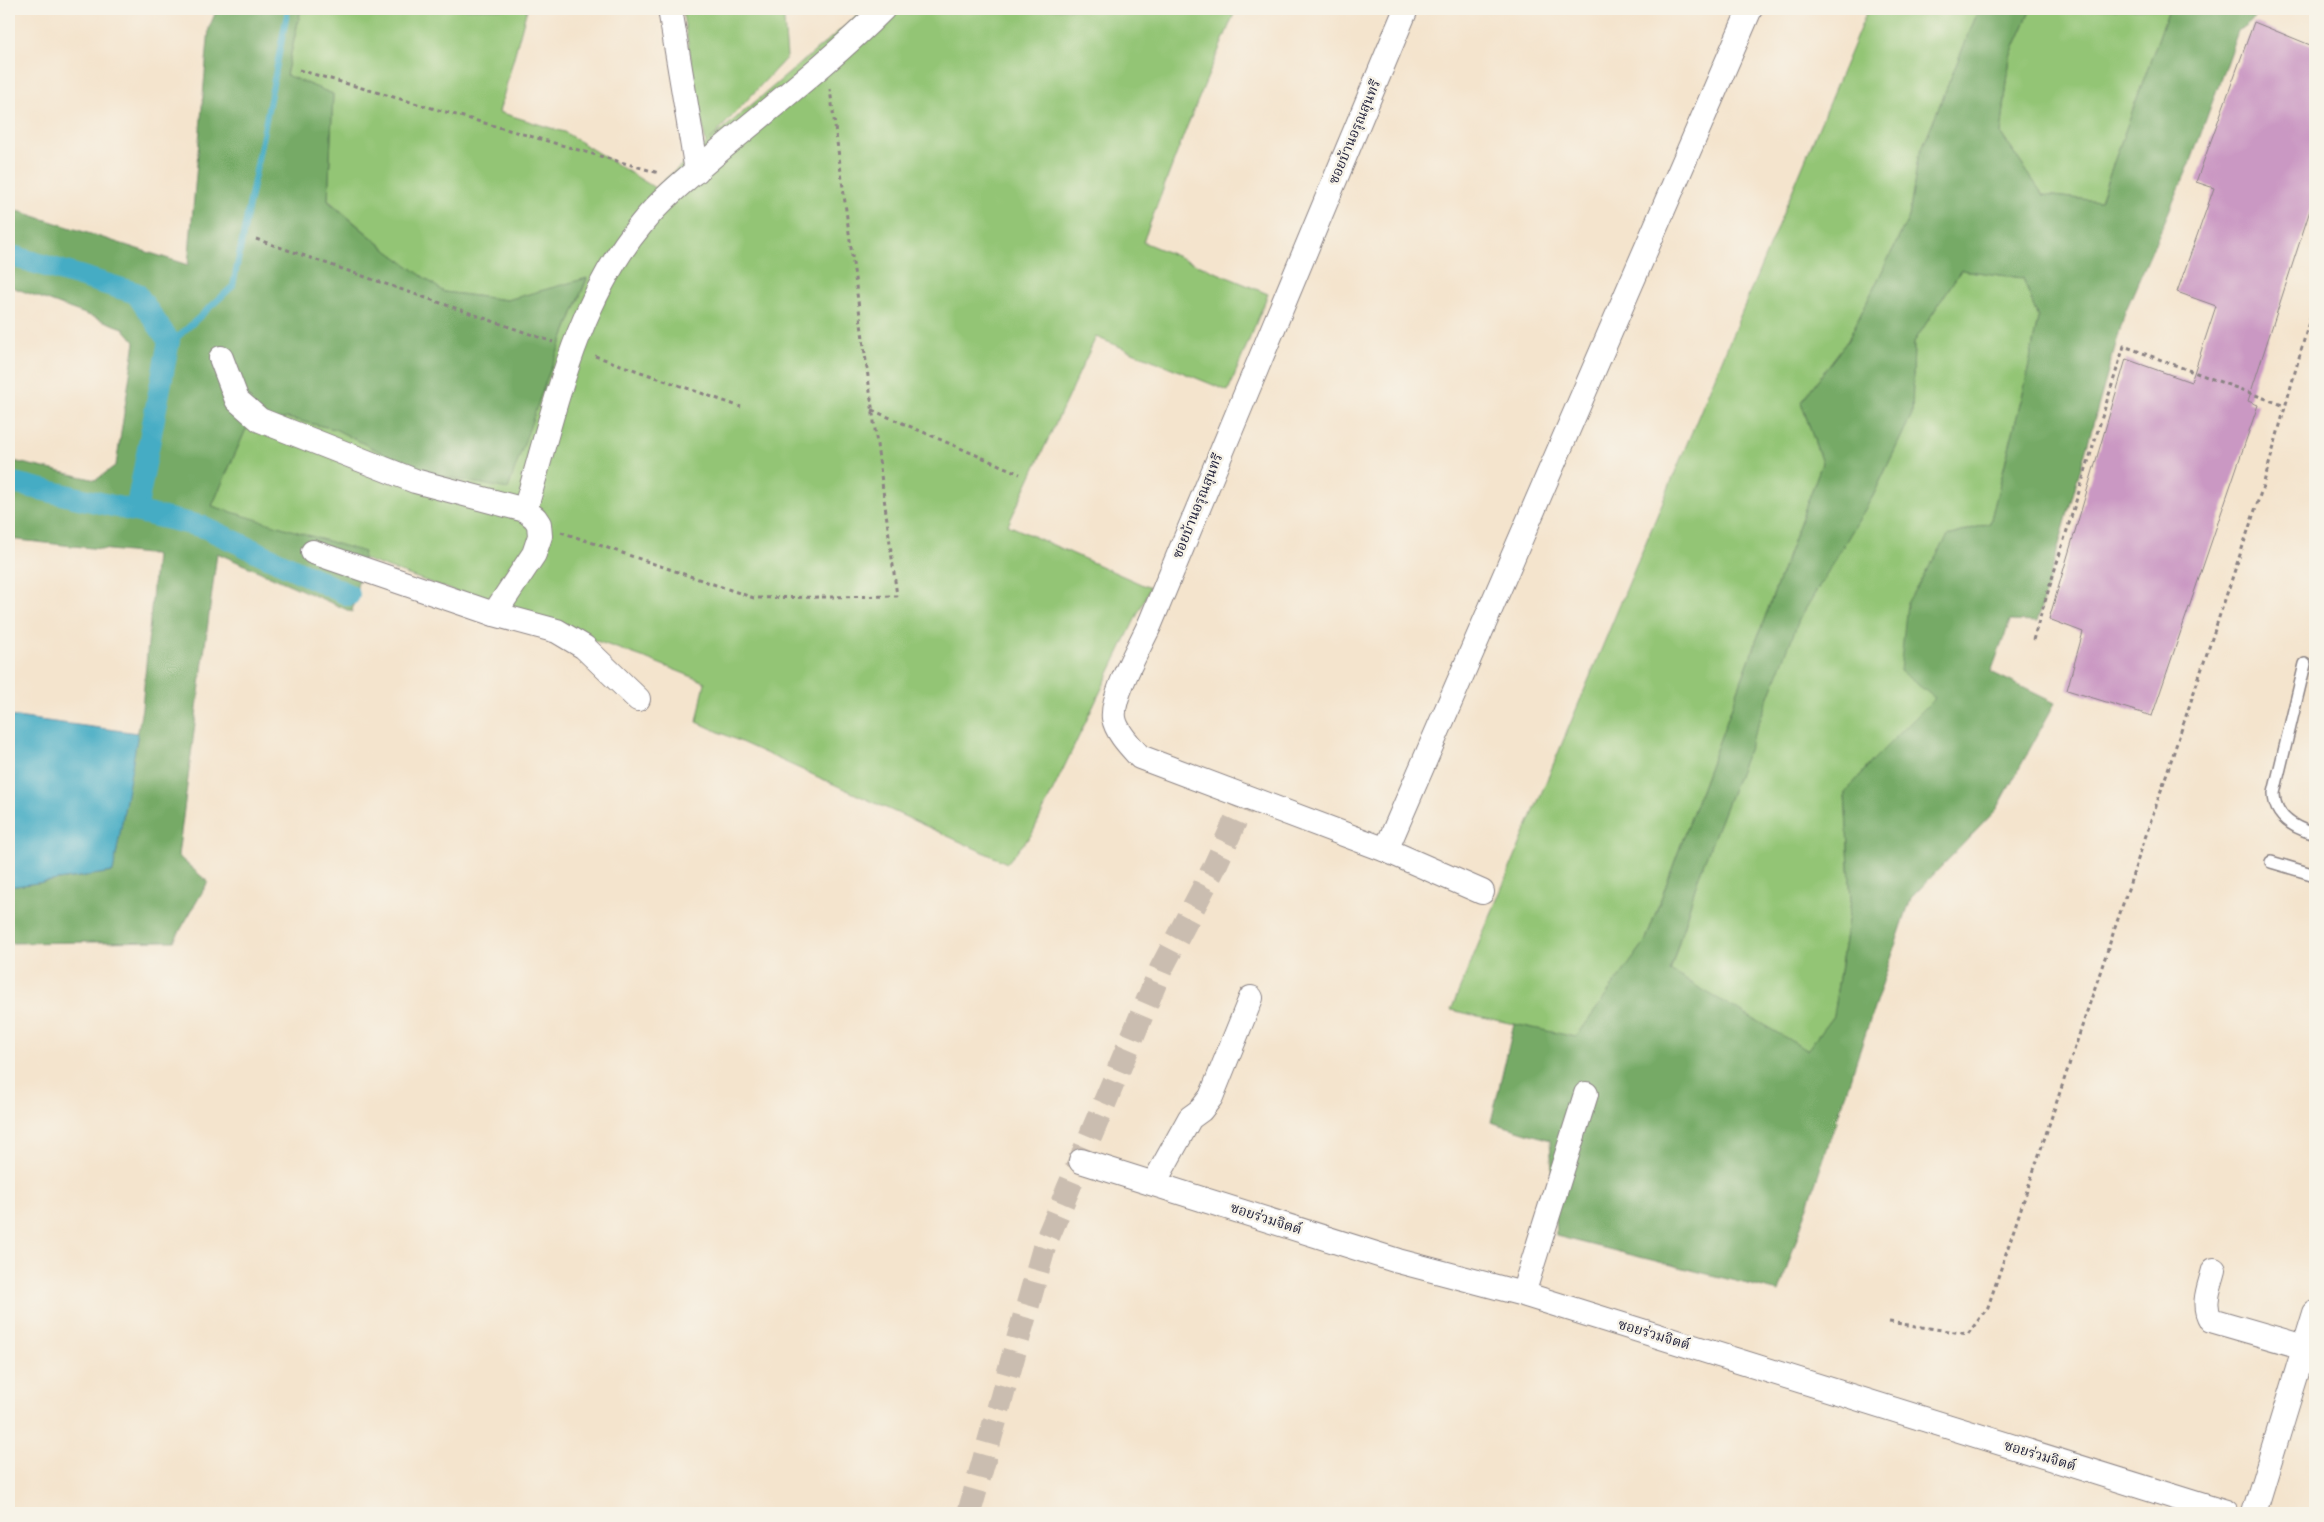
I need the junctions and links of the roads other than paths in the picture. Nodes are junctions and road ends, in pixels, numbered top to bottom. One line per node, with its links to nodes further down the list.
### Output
1 (670, 9): 5 (street)
2 (883, 9): 5 (street)
3 (1406, 9): 13 (street, ซอยบ้านอรุณสุนทรี)
4 (1750, 9): 13 (street)
5 (691, 175): 7 (street)
6 (221, 358): 7 (street)
7 (532, 517): 9 (street)
8 (313, 552): 9 (street)
9 (494, 614): 11 (street)
10 (2305, 664): 12 (lane)
11 (638, 699)
12 (2315, 834)
13 (1386, 850): 16 (street, ซอยบ้านอรุณสุนทรี)
14 (2271, 862): 15 (lane)
15 (2315, 875)
16 (1482, 892)
17 (1251, 998): 20 (street)
18 (1586, 1094): 22 (street)
19 (1081, 1161): 20 (street, ซอยร่วมจิตต์)
20 (1154, 1183): 22 (street, ซอยร่วมจิตต์)
21 (2214, 1270): 24 (street)
22 (1523, 1294): 25 (street, ซอยร่วมจิตต์)
23 (2315, 1312): 24 (street)
24 (2304, 1347): 27 (street)
25 (2178, 1506): 26 (street, ซอยร่วมจิตต์)
26 (2226, 1513)
27 (2254, 1513)

